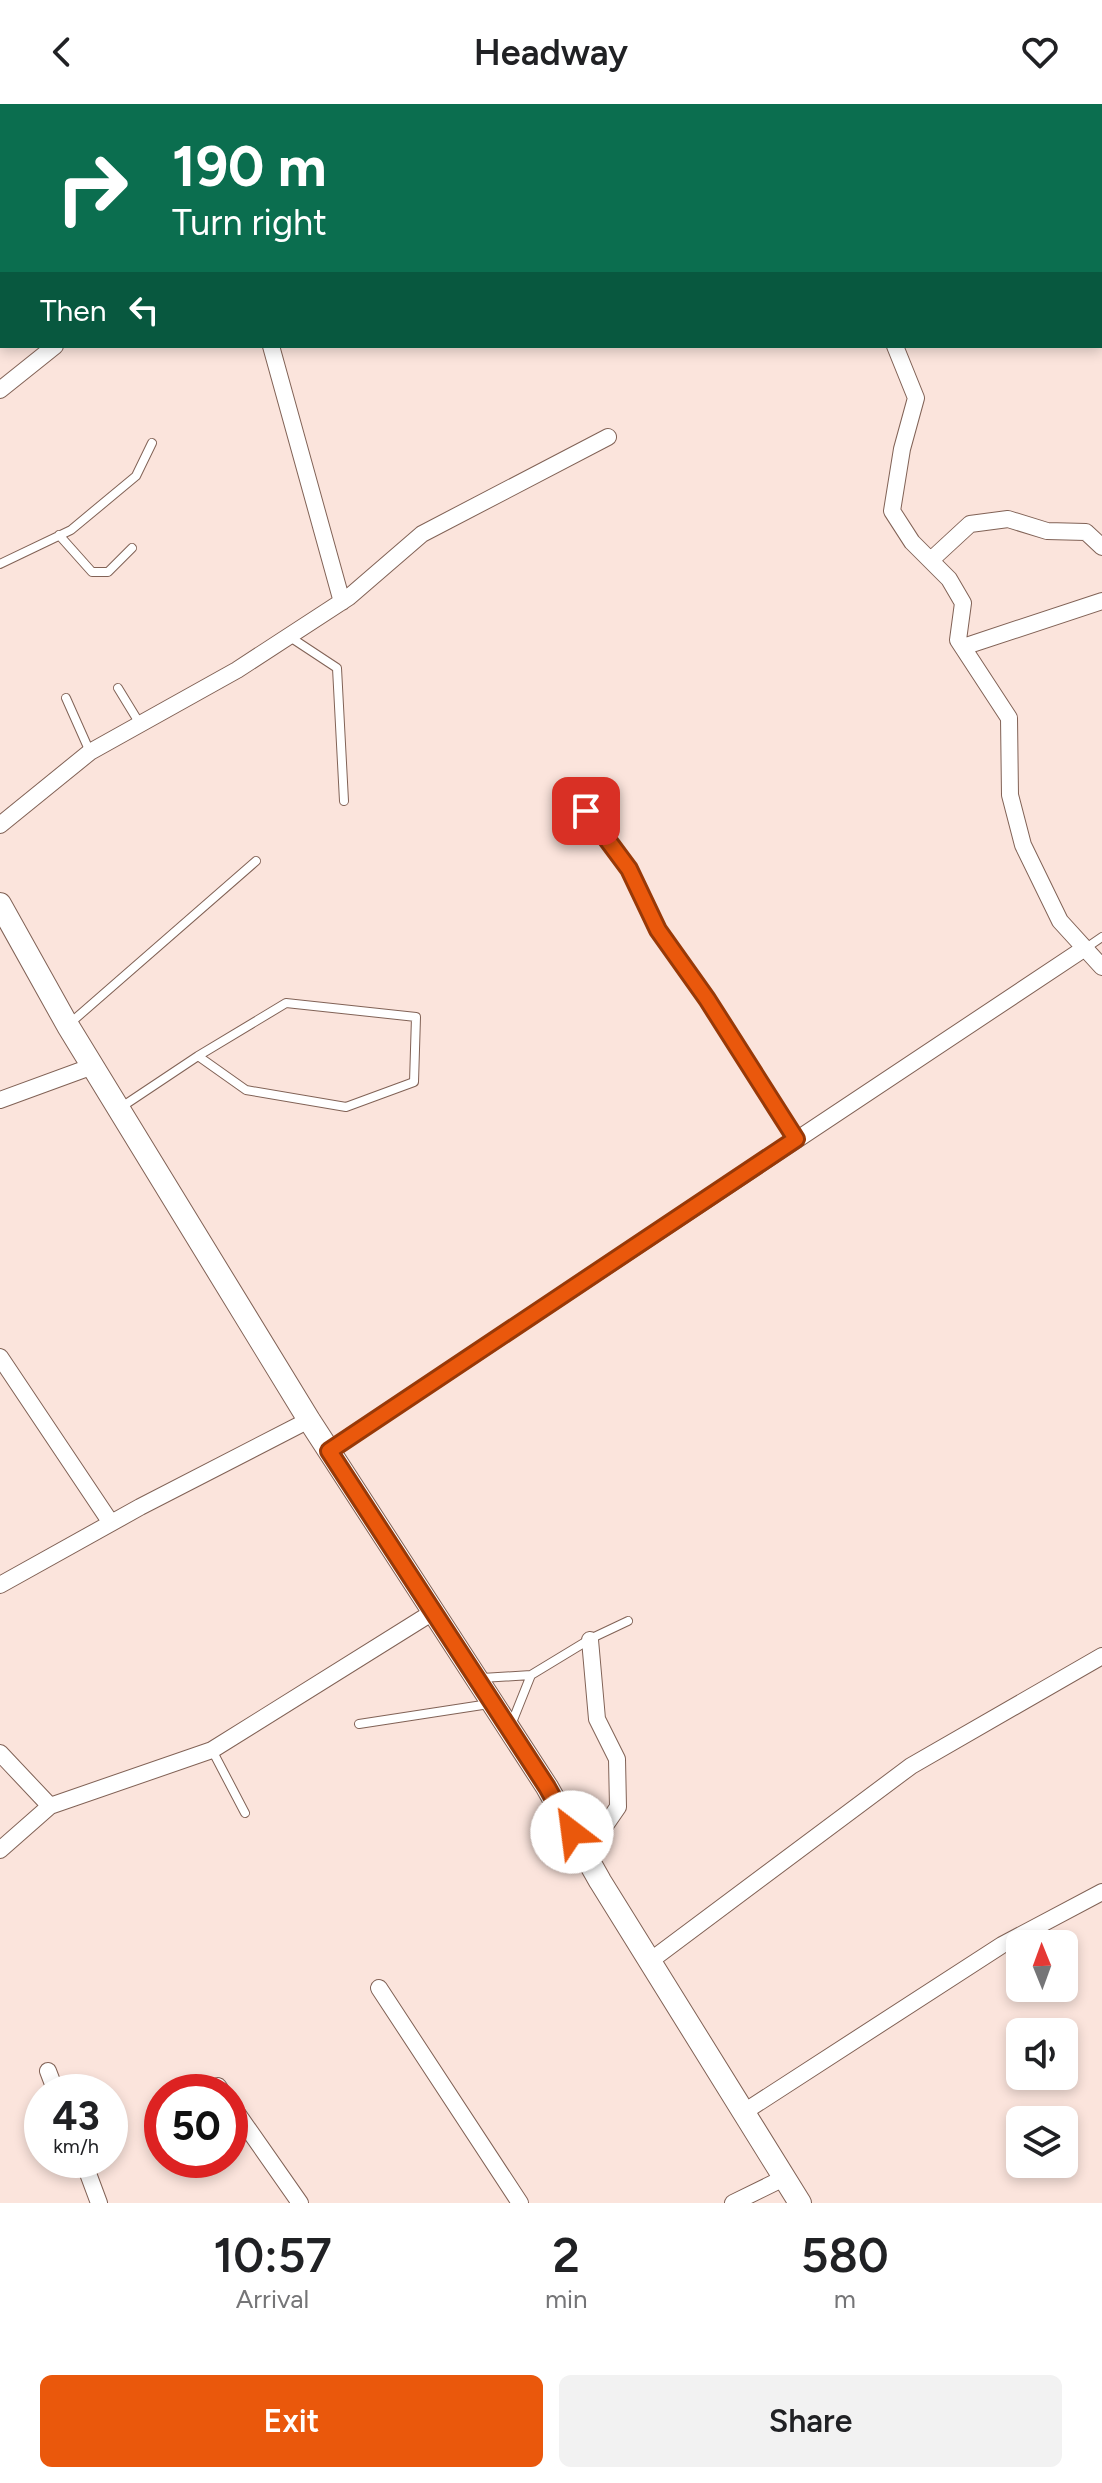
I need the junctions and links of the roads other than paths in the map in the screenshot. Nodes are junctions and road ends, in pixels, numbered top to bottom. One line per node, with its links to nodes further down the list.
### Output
1 (52, 348): 4 (street)
2 (272, 348): 13 (street)
3 (896, 348): 10 (street)
4 (0, 390)
5 (608, 437): 13 (street)
6 (152, 443): 7 (lane)
7 (59, 535): 9 (lane); 11 (lane)
8 (1102, 547): 10 (street)
9 (132, 548)
10 (931, 560): 15 (street)
11 (0, 564)
12 (1102, 601): 15 (street)
13 (342, 602): 14 (street)
14 (290, 636): 18 (street); 20 (lane)
15 (963, 647): 26 (street)
16 (118, 688): 18 (lane)
17 (66, 698): 19 (lane)
18 (140, 724): 19 (street)
19 (90, 752): 22 (street)
20 (344, 801)
21 (586, 811): 33 (street)
22 (0, 825)
23 (256, 861): 28 (lane)
24 (0, 904): 28 (main road)
25 (1102, 937): 26 (lane)
26 (1085, 948): 27 (street); 33 (street)
27 (1102, 967)
28 (68, 1026): 30 (main road)
29 (198, 1056): 29 (lane); 32 (lane)
30 (93, 1066): 31 (street); 32 (main road)
31 (0, 1100)
32 (119, 1109): 35 (main road)
33 (796, 1139): 36 (street)
34 (0, 1357): 37 (street)
35 (309, 1420): 36 (main road); 37 (street)
36 (329, 1451): 39 (main road)
37 (111, 1523): 38 (street)
38 (0, 1585)
39 (433, 1612): 44 (main road); 48 (street)
40 (628, 1621): 41 (lane)
41 (590, 1640): 43 (lane); 53 (street)
42 (1102, 1656): 55 (street)
43 (531, 1675): 44 (lane); 47 (lane)
44 (477, 1679): 45 (main road)
45 (493, 1704): 46 (lane); 47 (main road)
46 (359, 1724)
47 (509, 1729): 53 (main road)
48 (212, 1750): 50 (street); 51 (lane)
49 (0, 1753): 50 (street)
50 (50, 1806): 52 (street)
51 (245, 1813)
52 (0, 1850)
53 (585, 1855): 55 (main road)
54 (1102, 1892): 59 (street)
55 (650, 1961): 59 (main road)
56 (379, 1988): 65 (street)
57 (48, 2071): 58 (street)
58 (49, 2074)
59 (744, 2112): 62 (main road)
60 (248, 2129): 64 (street)
61 (90, 2178): 63 (street)
62 (784, 2178): 66 (street); 67 (main road)
63 (99, 2203)
64 (300, 2203)
65 (520, 2203)
66 (733, 2203)
67 (800, 2203)

